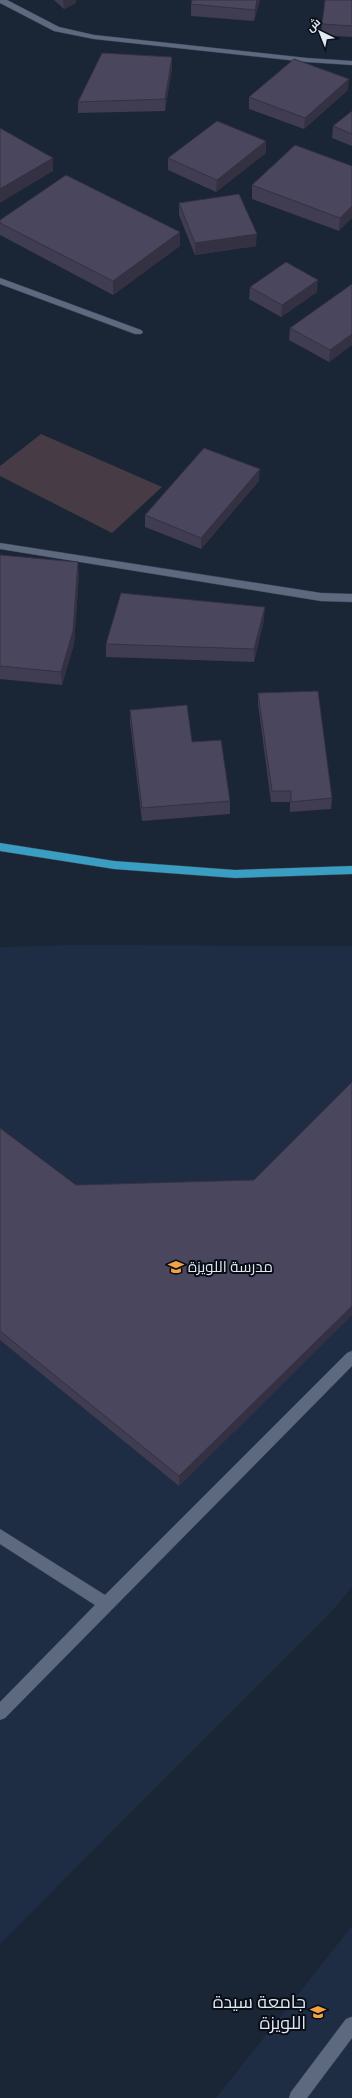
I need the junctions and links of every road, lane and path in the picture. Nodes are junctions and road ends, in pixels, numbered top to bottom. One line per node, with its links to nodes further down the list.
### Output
1 (1, 0): 2 (street)
2 (352, 63)
3 (0, 281): 4 (street)
4 (138, 332)
5 (0, 546): 6 (street)
6 (352, 598)
7 (0, 847): 8 (highway)
8 (352, 870)
9 (352, 1357): 11 (street)
10 (0, 1536): 11 (street)
11 (106, 1604): 12 (street)
12 (0, 1713)
13 (352, 2025): 14 (street)
14 (297, 2098)

